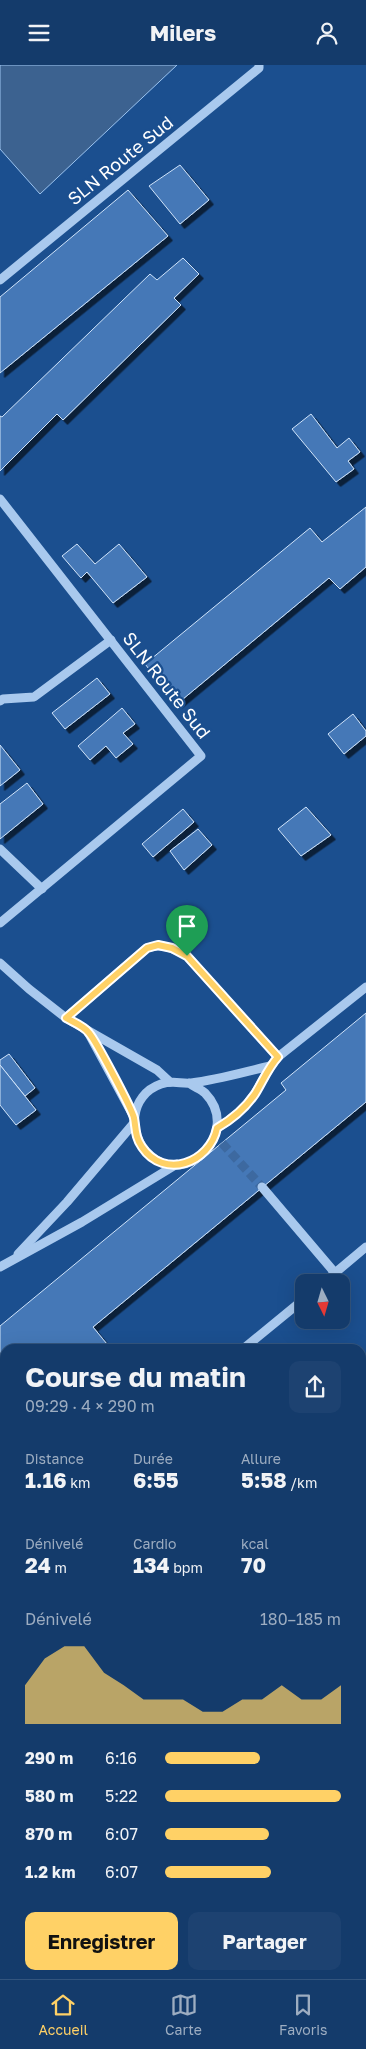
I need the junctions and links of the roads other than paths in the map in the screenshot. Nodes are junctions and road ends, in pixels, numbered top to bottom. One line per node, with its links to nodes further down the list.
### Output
1 (259, 65): 2 (lane, SLN Route Sud)
2 (0, 280)
3 (0, 499): 4 (lane, SLN Route Sud)
4 (111, 640): 5 (lane); 7 (lane, SLN Route Sud)
5 (1, 699)
6 (0, 849): 7 (lane)
7 (42, 889): 8 (lane, SLN Route Sud)
8 (0, 923)
9 (0, 963): 11 (lane)
10 (366, 987): 13 (lane)
11 (66, 1018): 12 (lane); 13 (lane)
12 (88, 1031): 15 (lane); 17 (lane)
13 (278, 1057): 14 (lane)
14 (270, 1066): 16 (lane); 18 (lane)
15 (170, 1082): 16 (lane); 17 (lane)
16 (189, 1083): 18 (lane)
17 (134, 1120): 19 (lane); 22 (lane)
18 (217, 1128): 19 (lane)
19 (177, 1165): 22 (lane)
20 (262, 1187): 24 (lane)
21 (366, 1247): 24 (lane)
22 (12, 1259): 23 (lane)
23 (0, 1267)
24 (335, 1273)
25 (295, 1306): 26 (lane)
26 (249, 1344)

